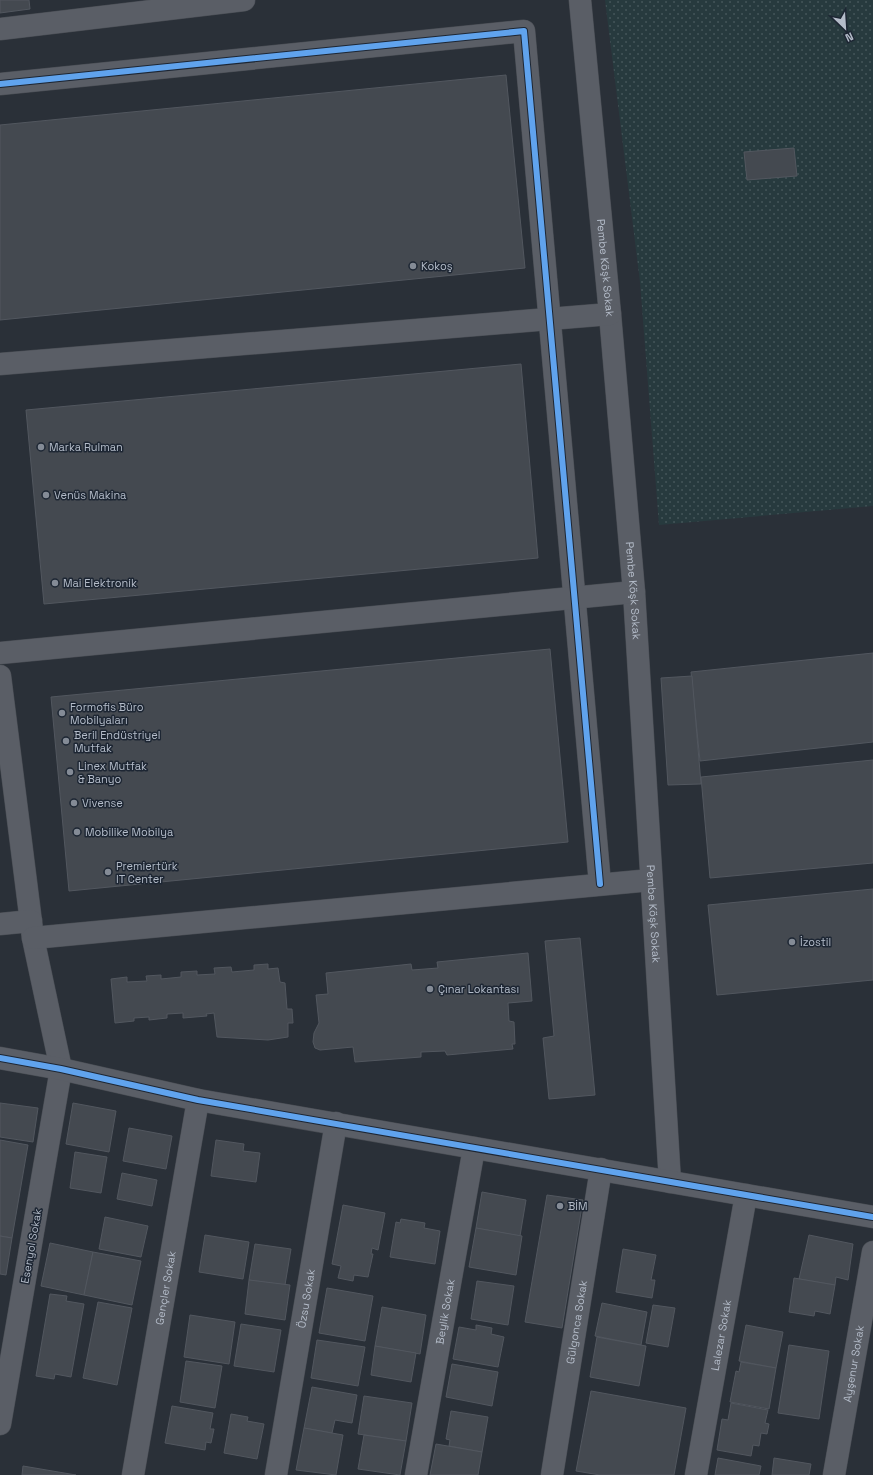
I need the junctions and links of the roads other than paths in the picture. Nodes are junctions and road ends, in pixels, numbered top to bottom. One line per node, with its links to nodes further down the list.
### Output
1 (244, 0): 3 (street)
2 (580, 0): 5 (street, Pembe Köşk Sokak)
3 (0, 29)
4 (0, 84): 6 (street)
5 (610, 314): 6 (street); 8 (street, Pembe Köşk Sokak)
6 (550, 319): 7 (street); 9 (street)
7 (0, 364)
8 (634, 592): 9 (street); 13 (street, Pembe Köşk Sokak)
9 (575, 598): 10 (street); 14 (street)
10 (0, 653)
11 (0, 676): 12 (street)
12 (4, 747): 16 (street)
13 (651, 880): 14 (street); 23 (street, Pembe Köşk Sokak)
14 (600, 884): 16 (street)
15 (0, 924): 16 (street)
16 (32, 930): 18 (street)
17 (0, 1058): 18 (street)
18 (61, 1069): 19 (street); 27 (street, Esenyol Sokak)
19 (198, 1100): 20 (street); 28 (street, Gençler Sokak)
20 (336, 1123): 21 (street); 29 (street, Özsu Sokak)
21 (474, 1148): 22 (street); 30 (street, Beylik Sokak)
22 (601, 1169): 23 (street); 31 (street, Gülgonca Sokak)
23 (670, 1182): 24 (street)
24 (746, 1195): 25 (street); 32 (street, Lalezar Sokak)
25 (873, 1218)
26 (873, 1252): 33 (street, Ayşenur Sokak)
27 (0, 1424)
28 (133, 1475)
29 (276, 1475)
30 (416, 1475)
31 (552, 1475)
32 (696, 1475)
33 (834, 1475)

